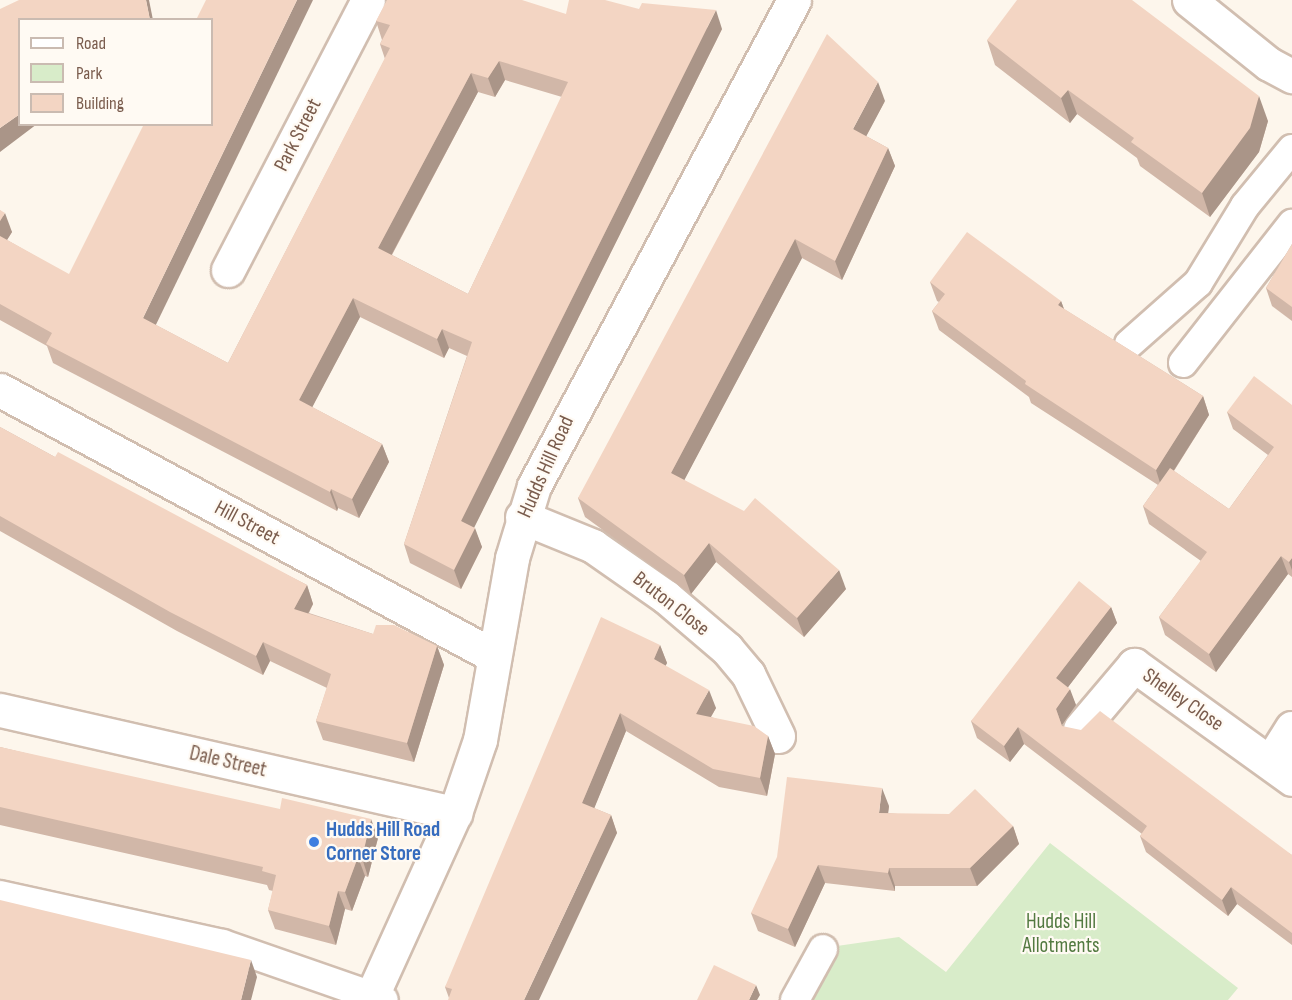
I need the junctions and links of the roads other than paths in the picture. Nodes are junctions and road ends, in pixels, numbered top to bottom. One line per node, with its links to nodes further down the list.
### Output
1 (368, 0): 7 (street, Park Street)
2 (794, 0): 11 (street, Hudds Hill Road)
3 (1189, 0): 4 (street)
4 (1292, 76)
5 (1292, 149): 8 (lane)
6 (1292, 224): 9 (lane)
7 (228, 270)
8 (1129, 344)
9 (1183, 363)
10 (0, 390): 12 (street, Hill Street)
11 (522, 517): 12 (street, Hudds Hill Road); 16 (street, Bruton Close)
12 (494, 656): 18 (street, Hudds Hill Road)
13 (0, 710): 18 (street, Dale Street)
14 (1292, 728): 17 (street, Shelley Close)
15 (1080, 729): 17 (street, Shelley Close)
16 (778, 736)
17 (1281, 770)
18 (455, 813): 21 (street, Hudds Hill Road)
19 (0, 894): 21 (lane)
20 (823, 949): 22 (lane)
21 (376, 998)
22 (795, 1000)

